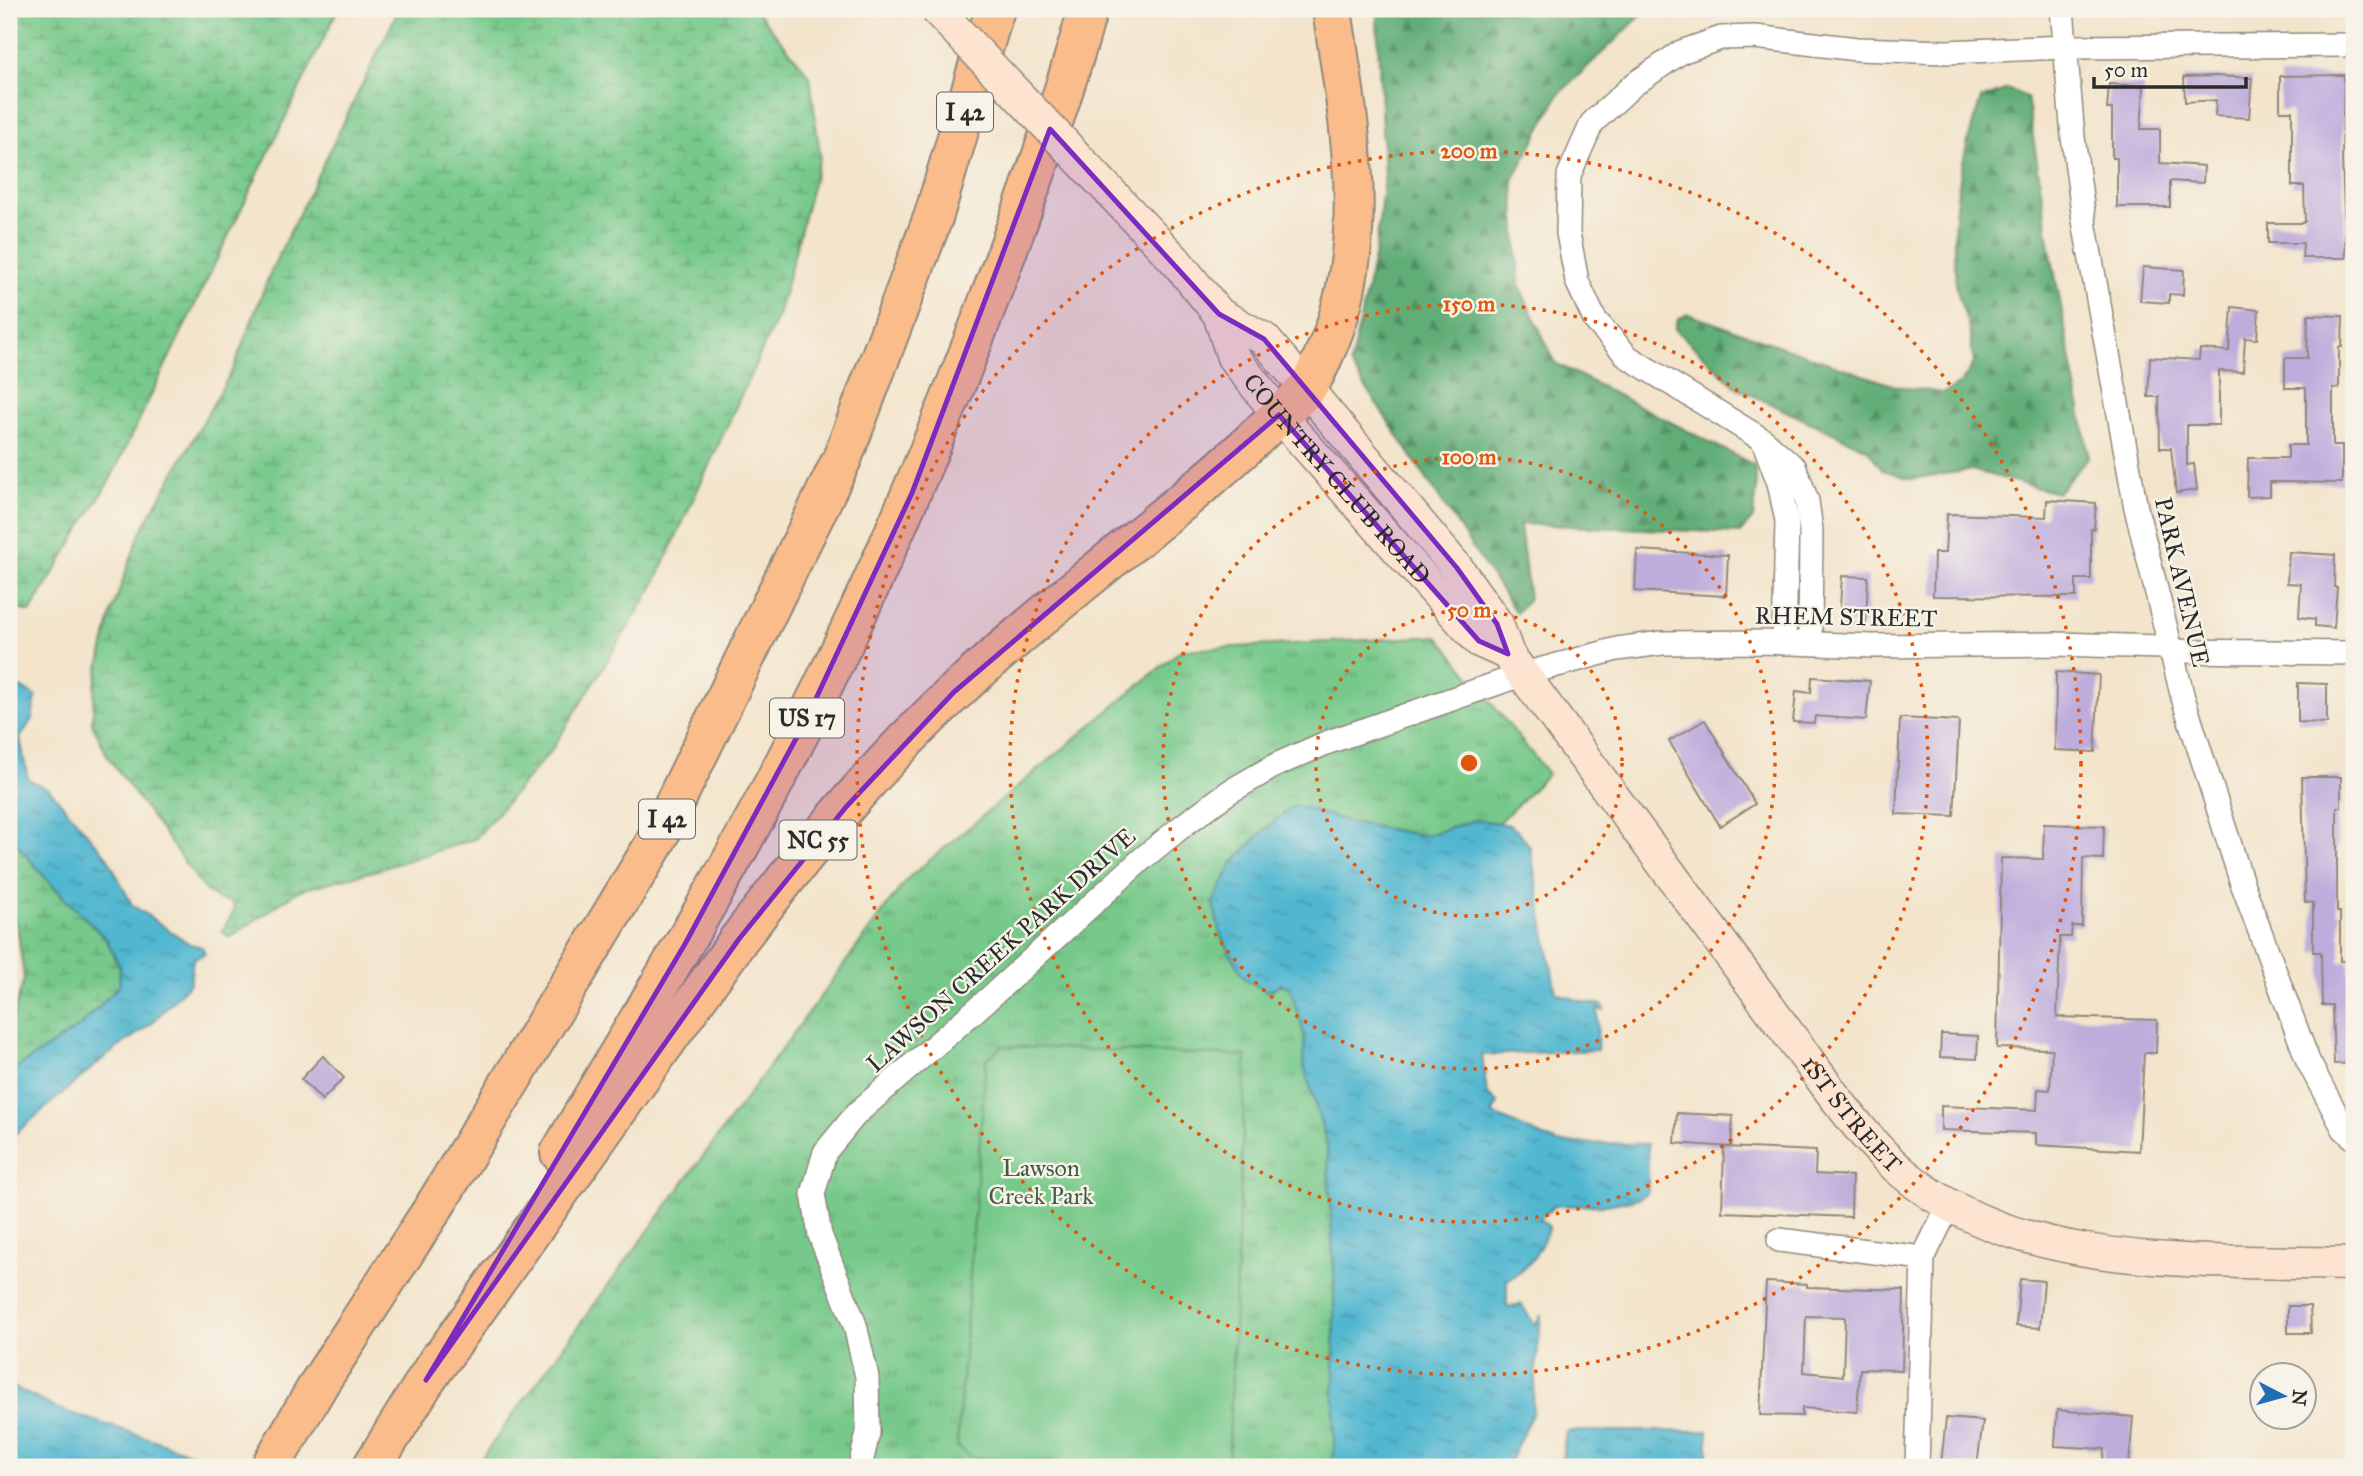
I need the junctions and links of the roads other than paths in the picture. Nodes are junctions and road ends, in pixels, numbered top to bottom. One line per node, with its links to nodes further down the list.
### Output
1 (936, 9): 10 (main road, COUNTRY CLUB ROAD, bridge)
2 (989, 9): 9 (highway)
3 (995, 9): 9 (highway, I 42)
4 (1088, 9): 24 (highway, US 17)
5 (1332, 9): 11 (highway)
6 (2062, 9): 8 (street, PARK AVENUE)
7 (2354, 45): 8 (street)
8 (2064, 47): 13 (street); 16 (street, PARK AVENUE)
9 (934, 215): 26 (highway, I 42)
10 (1219, 314): 11 (main road, COUNTRY CLUB ROAD); 12 (main road, COUNTRY CLUB ROAD)
11 (1307, 388): 12 (highway, NC 55); 18 (main road, COUNTRY CLUB ROAD)
12 (1279, 415): 18 (main road, COUNTRY CLUB ROAD); 24 (highway, NC 55)
13 (1763, 440): 14 (street); 15 (street)
14 (1784, 643): 15 (street, RHEM STREET); 18 (street, RHEM STREET)
15 (1810, 643): 16 (street, RHEM STREET)
16 (2171, 650): 17 (street, RHEM STREET); 19 (street, PARK AVENUE)
17 (2354, 653)
18 (1516, 664): 20 (main road, 1ST STREET); 27 (street, LAWSON CREEK PARK DRIVE)
19 (2354, 1138)
20 (1949, 1205): 22 (street); 23 (main road, 1ST STREET)
21 (1779, 1240): 22 (street)
22 (1923, 1258): 28 (street)
23 (2354, 1264)
24 (426, 1380): 25 (highway, US 17)
25 (380, 1453)
26 (270, 1467)
27 (860, 1467)
28 (1917, 1467)

